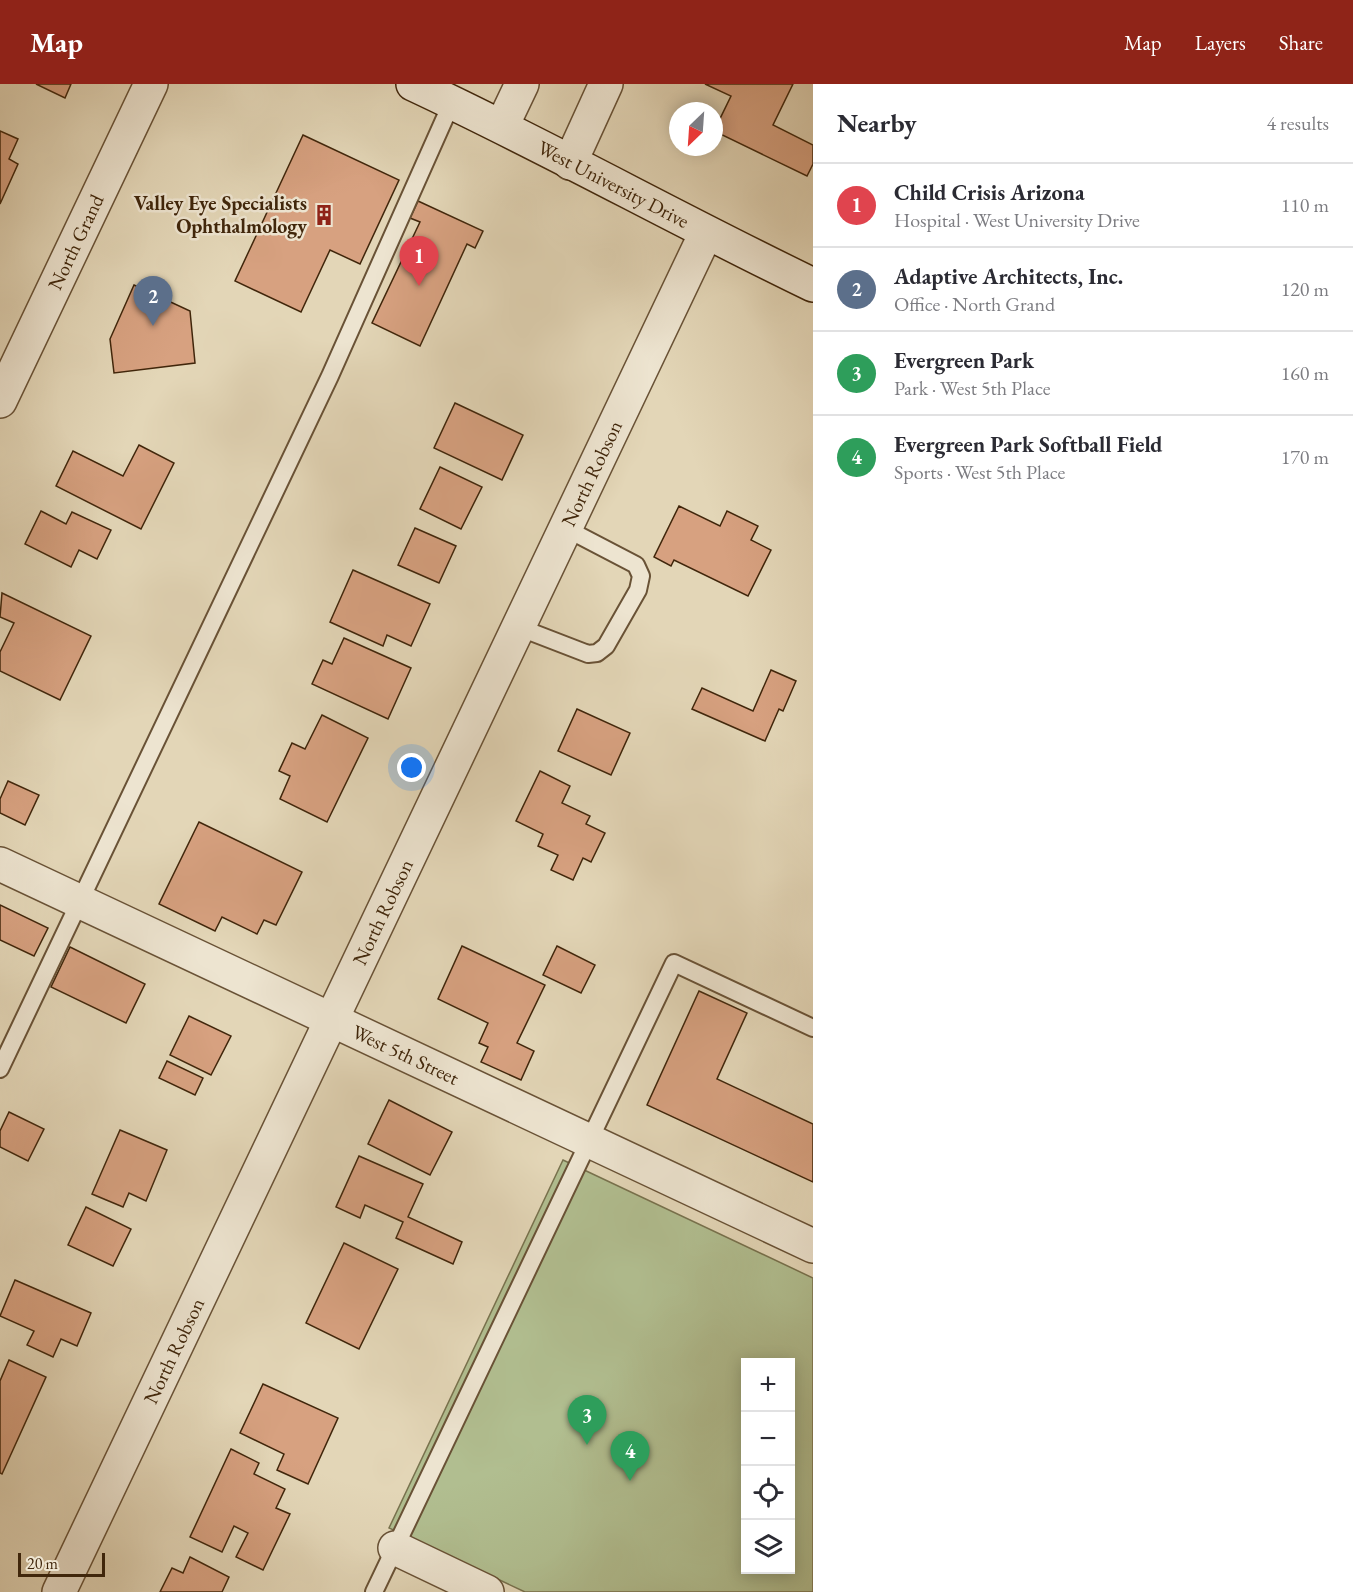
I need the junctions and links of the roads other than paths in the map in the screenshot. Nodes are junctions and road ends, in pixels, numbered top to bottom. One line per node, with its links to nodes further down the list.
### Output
1 (151, 84): 10 (street, North Grand)
2 (413, 84): 5 (street, West University Drive)
3 (522, 84): 6 (street)
4 (606, 84): 7 (street)
5 (452, 102): 6 (street, West University Drive); 14 (lane)
6 (502, 126): 7 (street, West University Drive)
7 (570, 163): 8 (street, West University Drive)
8 (706, 233): 9 (street, West University Drive); 11 (street, North Robson)
9 (813, 285)
10 (0, 401)
11 (566, 528): 12 (street, North Robson); 12 (lane)
12 (518, 627): 15 (street, North Robson)
13 (0, 864): 14 (street, West 5th Street)
14 (80, 901): 15 (street, West 5th Street); 17 (lane)
15 (332, 1020): 18 (street, West 5th Street); 21 (street, North Robson)
16 (813, 1028): 18 (lane)
17 (0, 1069)
18 (589, 1141): 19 (street, West 5th Street); 20 (lane)
19 (813, 1246)
20 (395, 1548): 22 (lane); 23 (street)
21 (59, 1592)
22 (374, 1592)
23 (487, 1592)

